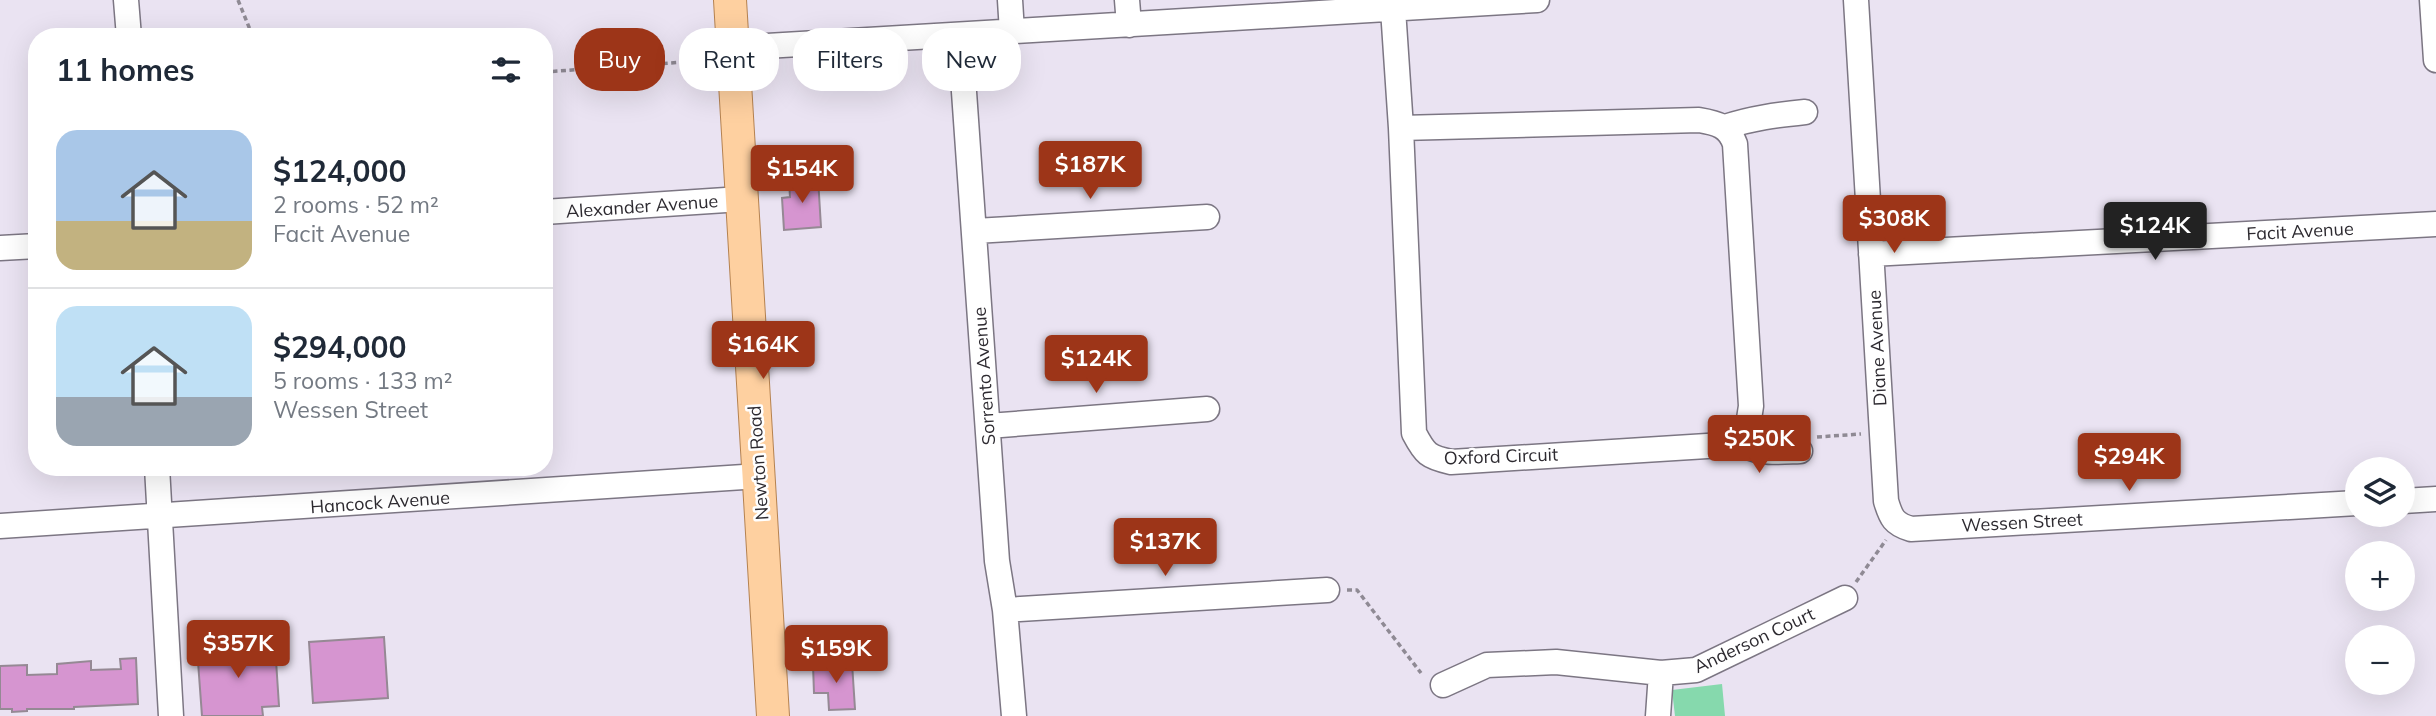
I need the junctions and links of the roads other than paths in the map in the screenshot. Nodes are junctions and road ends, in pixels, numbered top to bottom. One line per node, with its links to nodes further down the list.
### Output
1 (126, 0): 11 (street)
2 (712, 0): 12 (main road, Newton Road)
3 (730, 0): 13 (main road, Newton Road)
4 (1010, 0): 14 (street)
5 (1127, 0): 10 (street)
6 (1537, 0): 9 (street)
7 (1856, 0): 31 (street, Diane Avenue)
8 (2432, 0): 18 (street)
9 (1393, 9): 10 (street); 23 (street, Oxford Circuit)
10 (1129, 25): 15 (street)
11 (128, 28)
12 (717, 28)
13 (725, 28)
14 (1012, 28)
15 (1021, 31)
16 (922, 38): 17 (street)
17 (779, 49)
18 (2436, 60)
19 (724, 91): 24 (main road, Newton Road)
20 (964, 91): 28 (street, Sorrento Avenue)
21 (1805, 112): 22 (street)
22 (1725, 127): 23 (street); 34 (street)
23 (1401, 128): 34 (street, Oxford Circuit)
24 (732, 200): 25 (street, Alexander Avenue); 37 (main road, Newton Road)
25 (553, 211)
26 (1208, 217): 28 (street)
27 (2436, 224): 31 (street, Facit Avenue)
28 (975, 231): 33 (street, Sorrento Avenue)
29 (28, 246): 30 (street)
30 (0, 248)
31 (1871, 254): 42 (street, Diane Avenue)
32 (1207, 409): 33 (street)
33 (988, 426): 46 (street, Sorrento Avenue)
34 (1736, 440): 35 (street)
35 (1809, 444)
36 (158, 476): 41 (street)
37 (750, 477): 41 (street, Hancock Avenue); 50 (main road, Newton Road); 51 (main road, Newton Road)
38 (2436, 499): 39 (street)
39 (2415, 500)
40 (2345, 504): 42 (street, Wessen Street)
41 (160, 516): 43 (street, Hancock Avenue); 49 (street)
42 (1897, 525)
43 (0, 526)
44 (1328, 590): 46 (street)
45 (1845, 598): 47 (street, Anderson Court)
46 (1005, 610): 52 (street, Sorrento Avenue)
47 (1661, 673): 48 (street, Anderson Court); 53 (street)
48 (1443, 685)
49 (171, 716)
50 (754, 716)
51 (774, 716)
52 (1014, 716)
53 (1658, 716)

